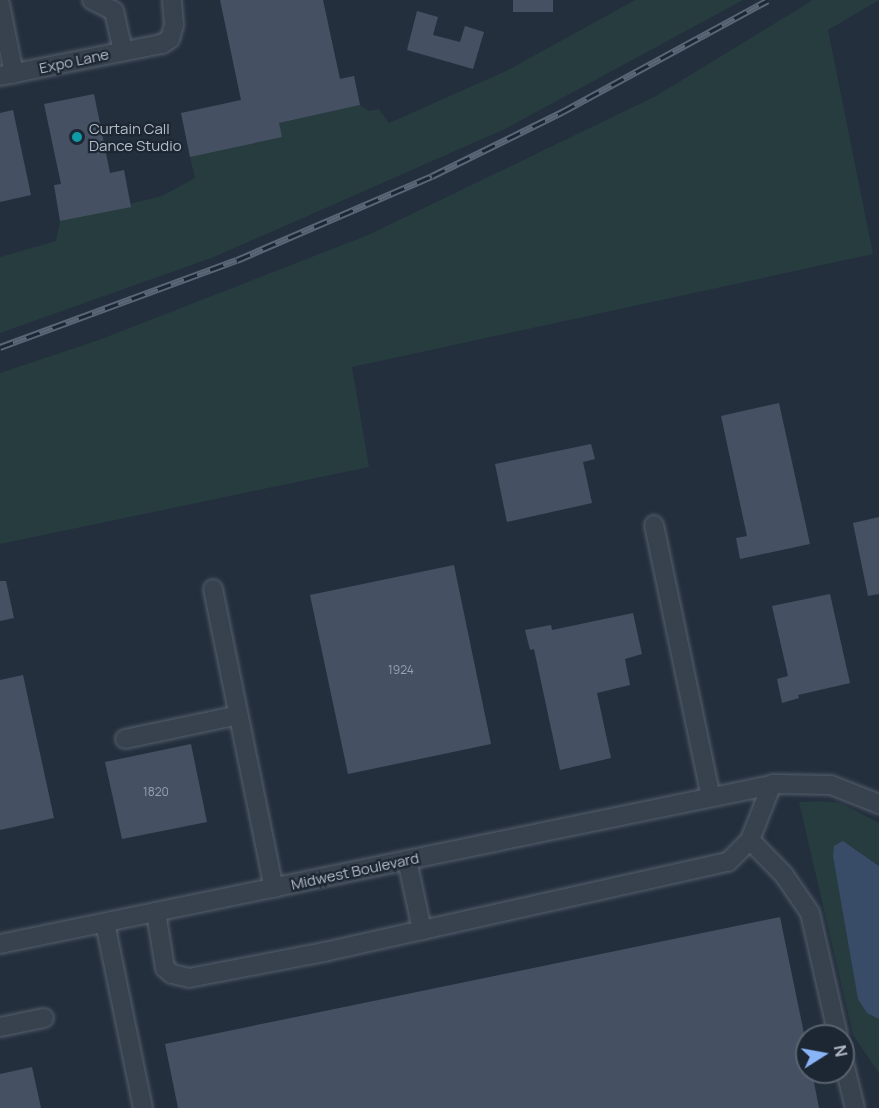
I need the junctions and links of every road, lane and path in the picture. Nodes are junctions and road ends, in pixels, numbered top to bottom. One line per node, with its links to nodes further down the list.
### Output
1 (92, 0): 4 (street)
2 (172, 0): 4 (street, Expo Lane)
3 (0, 4): 5 (street)
4 (123, 51): 5 (street, Expo Lane)
5 (7, 75)
6 (654, 525): 11 (street)
7 (213, 589): 8 (street)
8 (239, 715): 9 (street); 15 (street)
9 (125, 739)
10 (772, 784): 11 (street, Midwest Boulevard); 12 (street, Midwest Boulevard); 13 (street)
11 (711, 797): 14 (street, Midwest Boulevard)
12 (879, 804)
13 (750, 840): 18 (street); 21 (street)
14 (407, 860): 15 (street, Midwest Boulevard); 18 (street)
15 (274, 888): 16 (street, Midwest Boulevard)
16 (156, 912): 17 (street, Midwest Boulevard); 18 (street)
17 (105, 923): 19 (street, Midwest Boulevard); 24 (street)
18 (422, 930)
19 (0, 944)
20 (44, 1018): 22 (street)
21 (835, 1024)
22 (0, 1027)
23 (849, 1084): 25 (street)
24 (143, 1108)
25 (855, 1108)

